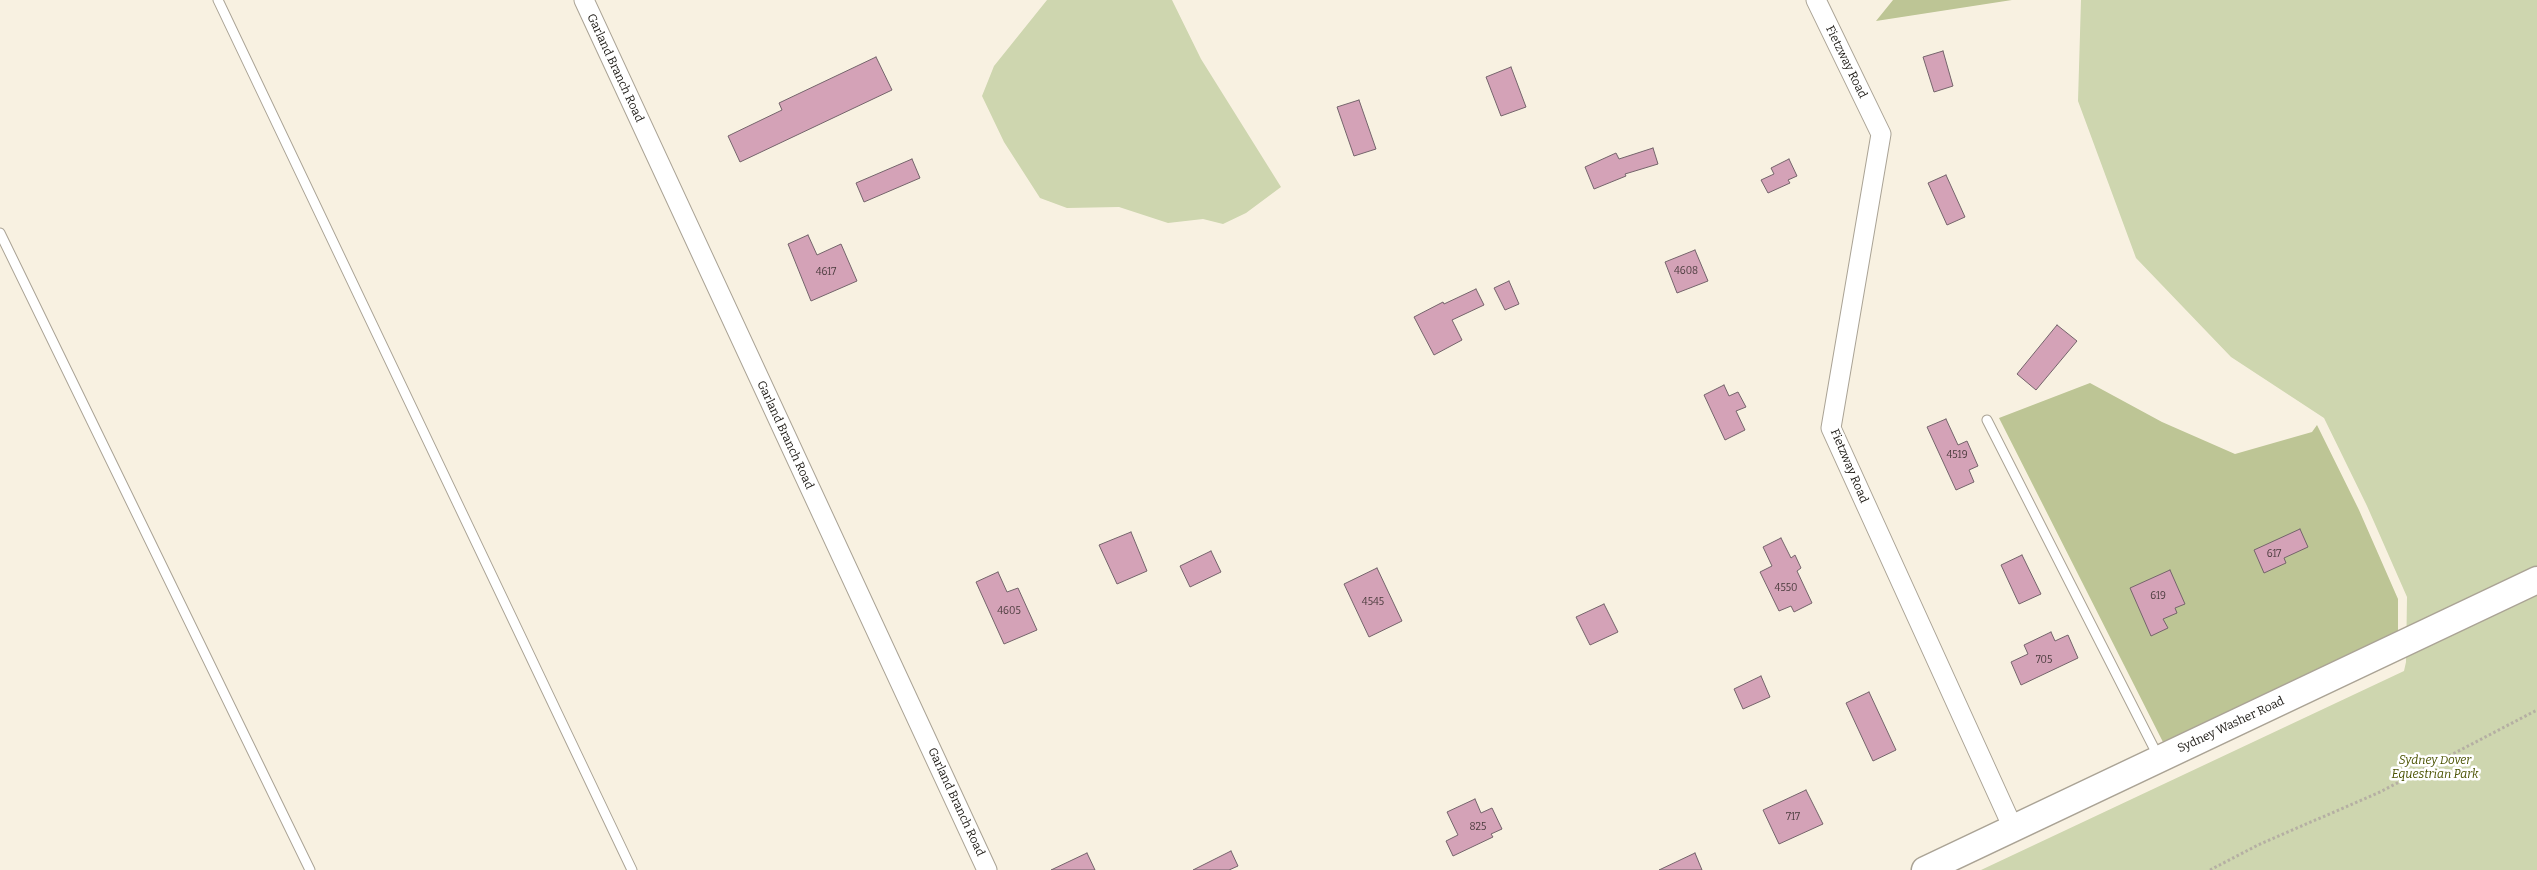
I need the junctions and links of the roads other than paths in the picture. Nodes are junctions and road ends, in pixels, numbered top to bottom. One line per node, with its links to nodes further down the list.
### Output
1 (218, 0): 10 (lane)
2 (584, 0): 11 (street, Garland Branch Road)
3 (1816, 0): 8 (street, Fietzway Road)
4 (0, 233): 9 (lane)
5 (1987, 420): 7 (lane)
6 (2537, 580): 7 (street, Sydney Washer Road)
7 (2160, 759): 8 (street, Sydney Washer Road)
8 (2013, 828): 12 (street, Sydney Washer Road)
9 (310, 870)
10 (632, 870)
11 (987, 870)
12 (1925, 870)

